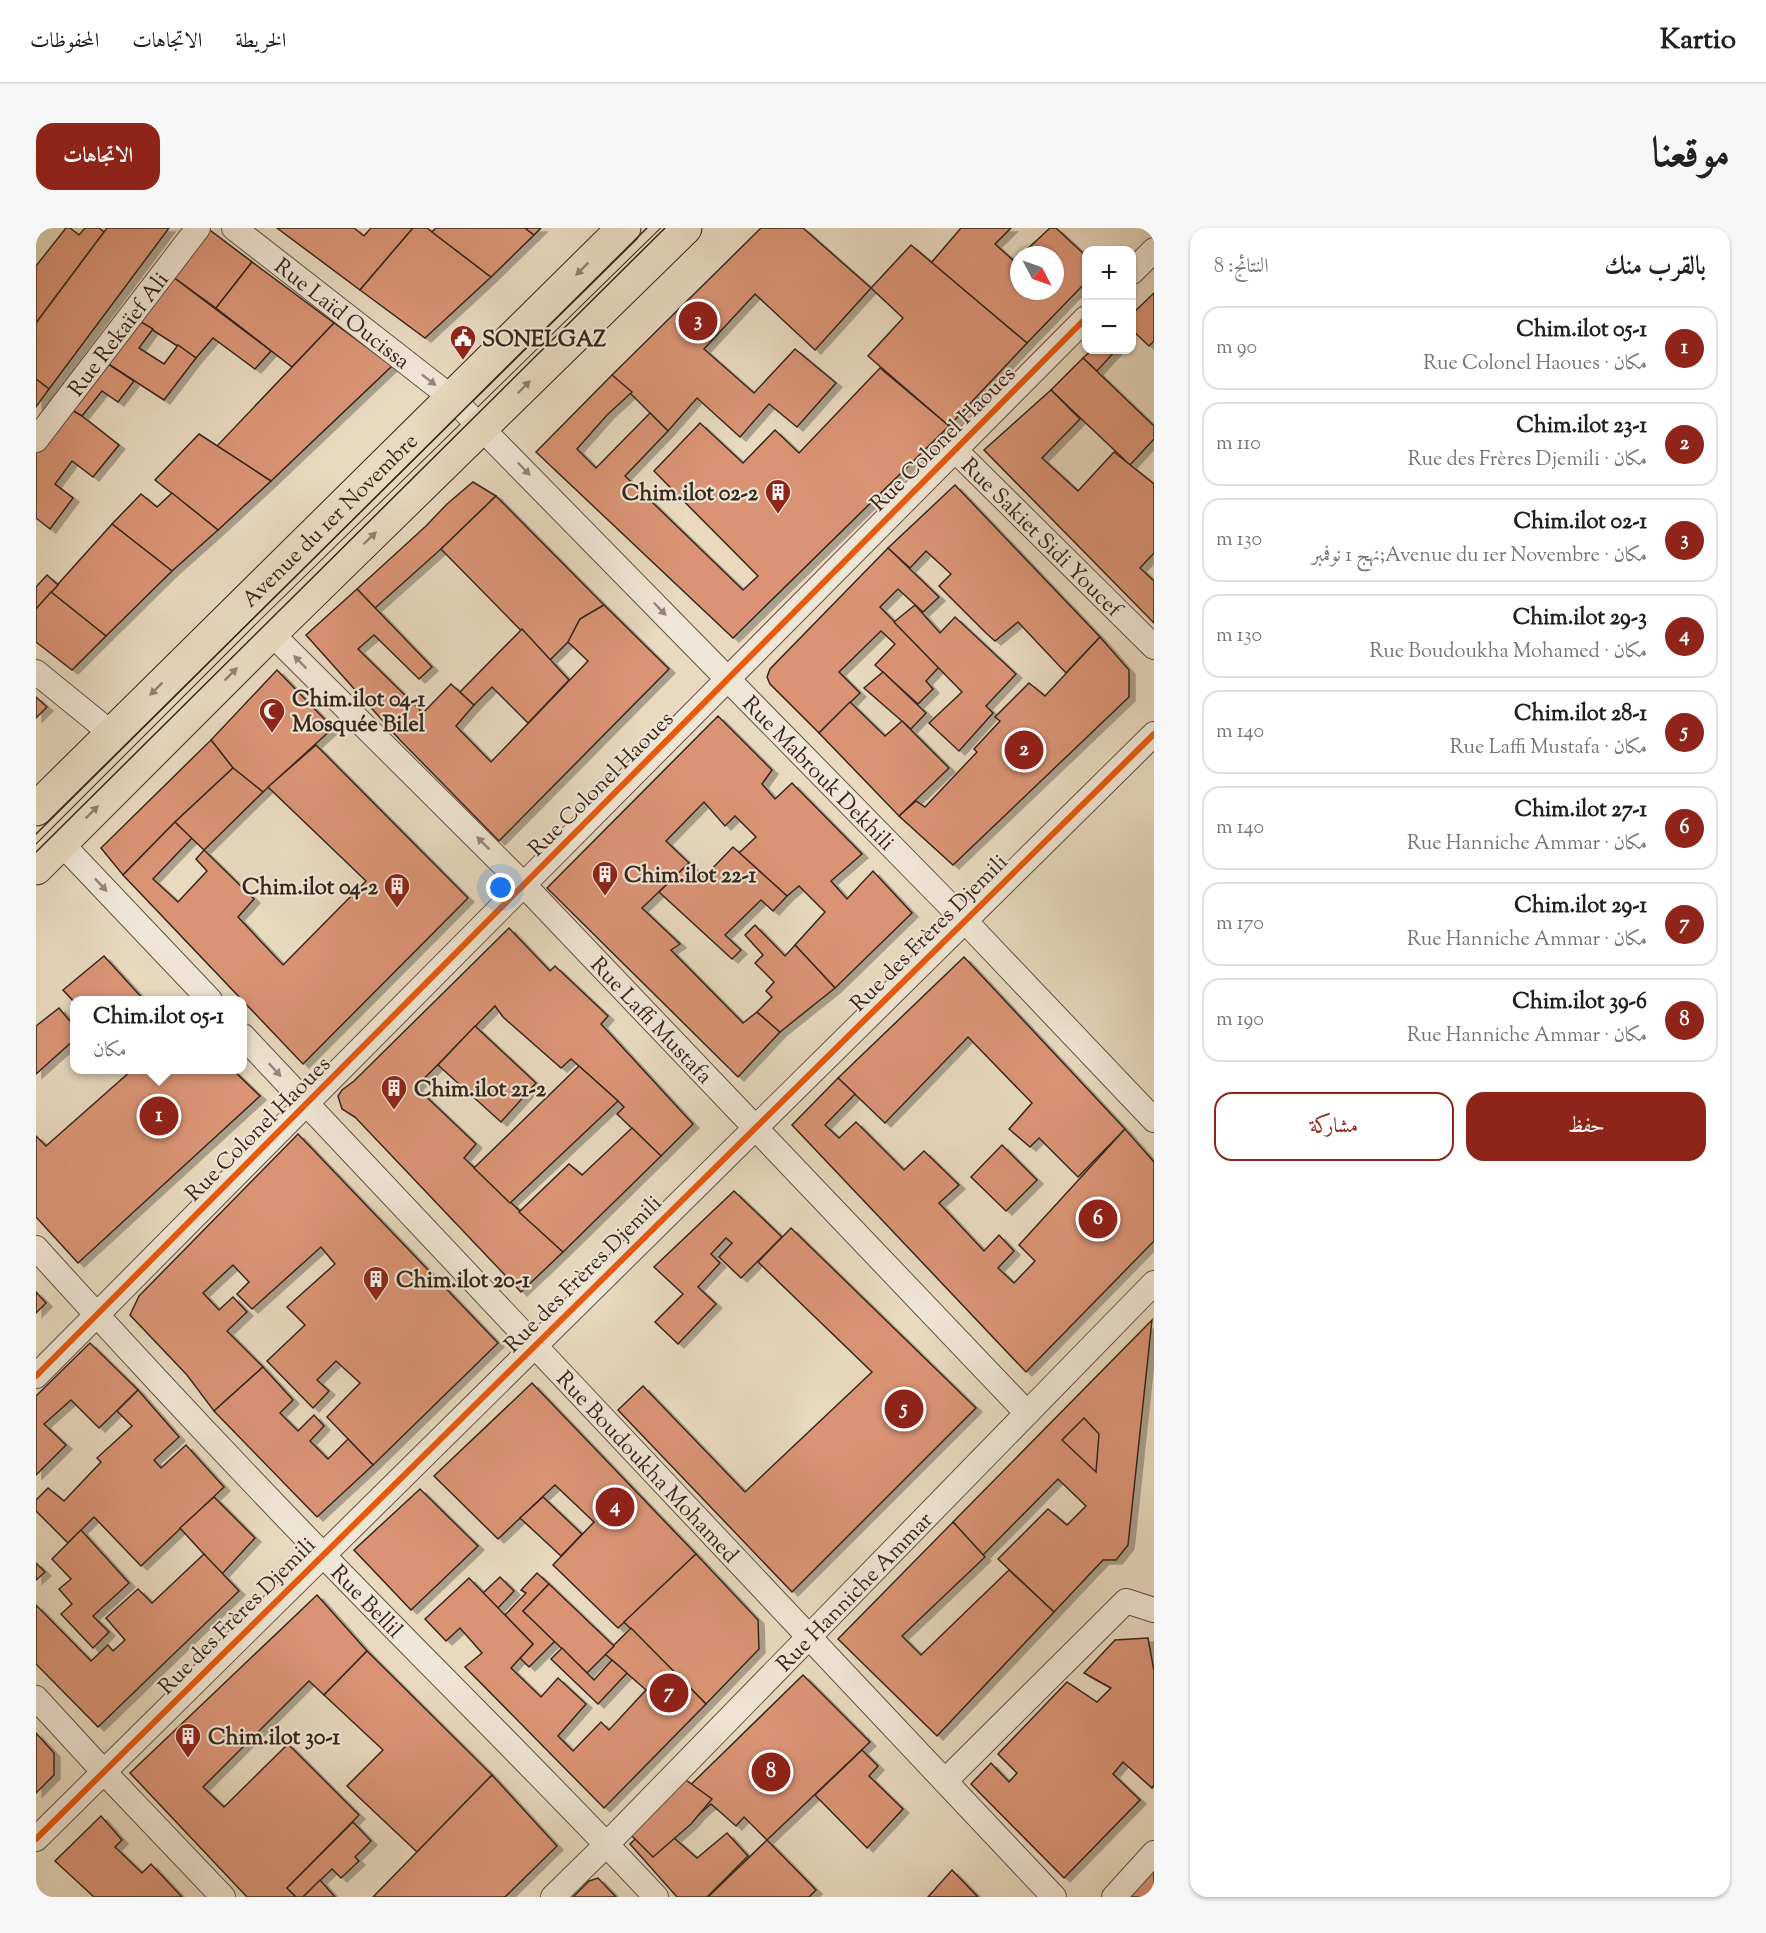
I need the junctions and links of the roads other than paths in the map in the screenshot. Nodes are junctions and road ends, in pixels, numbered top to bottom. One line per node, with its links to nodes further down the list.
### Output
1 (198, 228): 10 (street, Rue Rekaïef Ali)
2 (234, 228): 8 (street, Rue Laïd Oucissa, one-way to 8)
3 (624, 228): 8 (main road, Avenue du 1er Novembre, one-way to 8)
4 (685, 228): 9 (main road, Avenue du 1er Novembre, one-way to 4)
5 (1154, 250): 6 (street)
6 (1136, 267)
7 (1082, 322): 11 (street, Rue Colonel Haoues)
8 (452, 398): 9 (street, Rue Laïd Oucissa); 16 (main road, Avenue du 1er Novembre, one-way to 16)
9 (483, 428): 12 (main road, Avenue du 1er Novembre, one-way to 9); 15 (street, Rue Mabrouk Dekhili, one-way to 15)
10 (36, 440)
11 (955, 450): 13 (street, Rue Sakiet Sidi Youcef); 15 (street, Rue Colonel Haoues)
12 (271, 633): 19 (main road, Avenue du 1er Novembre, one-way to 12); 21 (street, Rue Laffi Mustafa, one-way to 12)
13 (1154, 647)
14 (36, 672): 16 (street)
15 (729, 679): 21 (street, Rue Colonel Haoues); 22 (street, Rue Mabrouk Dekhili)
16 (111, 734): 18 (main road, Avenue du 1er Novembre)
17 (1154, 734): 22 (street, Rue des Frères Djemili)
18 (36, 809)
19 (61, 843): 20 (main road, Avenue du 1er Novembre); 23 (street, one-way to 23)
20 (36, 868)
21 (524, 885): 25 (street, Rue Colonel Haoues); 27 (street, Rue Laffi Mustafa)
22 (965, 921): 26 (street, Rue Mabrouk Dekhili); 27 (street, Rue des Frères Djemili)
23 (206, 996)
24 (247, 1040): 25 (street, Rue Boudoukha Mohamed, one-way to 25)
25 (307, 1104): 30 (street, Rue Colonel Haoues); 31 (street, Rue Boudoukha Mohamed)
26 (1154, 1120)
27 (755, 1128): 31 (street, Rue des Frères Djemili); 33 (street, Rue Laffi Mustafa)
28 (36, 1248): 30 (street, Rue Bellil)
29 (1154, 1283): 33 (street, Rue Hanniche Ammar)
30 (97, 1316): 32 (street, Rue Colonel Haoues); 34 (street, Rue Bellil)
31 (535, 1345): 34 (street, Rue des Frères Djemili); 36 (street, Rue Boudoukha Mohamed)
32 (36, 1376)
33 (1027, 1413): 36 (street, Rue Hanniche Ammar)
34 (323, 1555): 38 (street, Rue des Frères Djemili); 41 (street, Rue Bellil)
35 (1154, 1610): 39 (street)
36 (808, 1637): 39 (street, Rue Boudoukha Mohamed); 41 (street, Rue Hanniche Ammar)
37 (36, 1698): 38 (street)
38 (104, 1772): 40 (street, Rue des Frères Djemili); 43 (street)
39 (945, 1781): 46 (street, Rue Boudoukha Mohamed)
40 (36, 1839)
41 (607, 1844): 44 (street, Rue Hanniche Ammar); 45 (street, Rue Bellil)
42 (1154, 1853): 47 (street)
43 (223, 1897)
44 (553, 1897)
45 (656, 1897)
46 (1054, 1897)
47 (1114, 1897)

